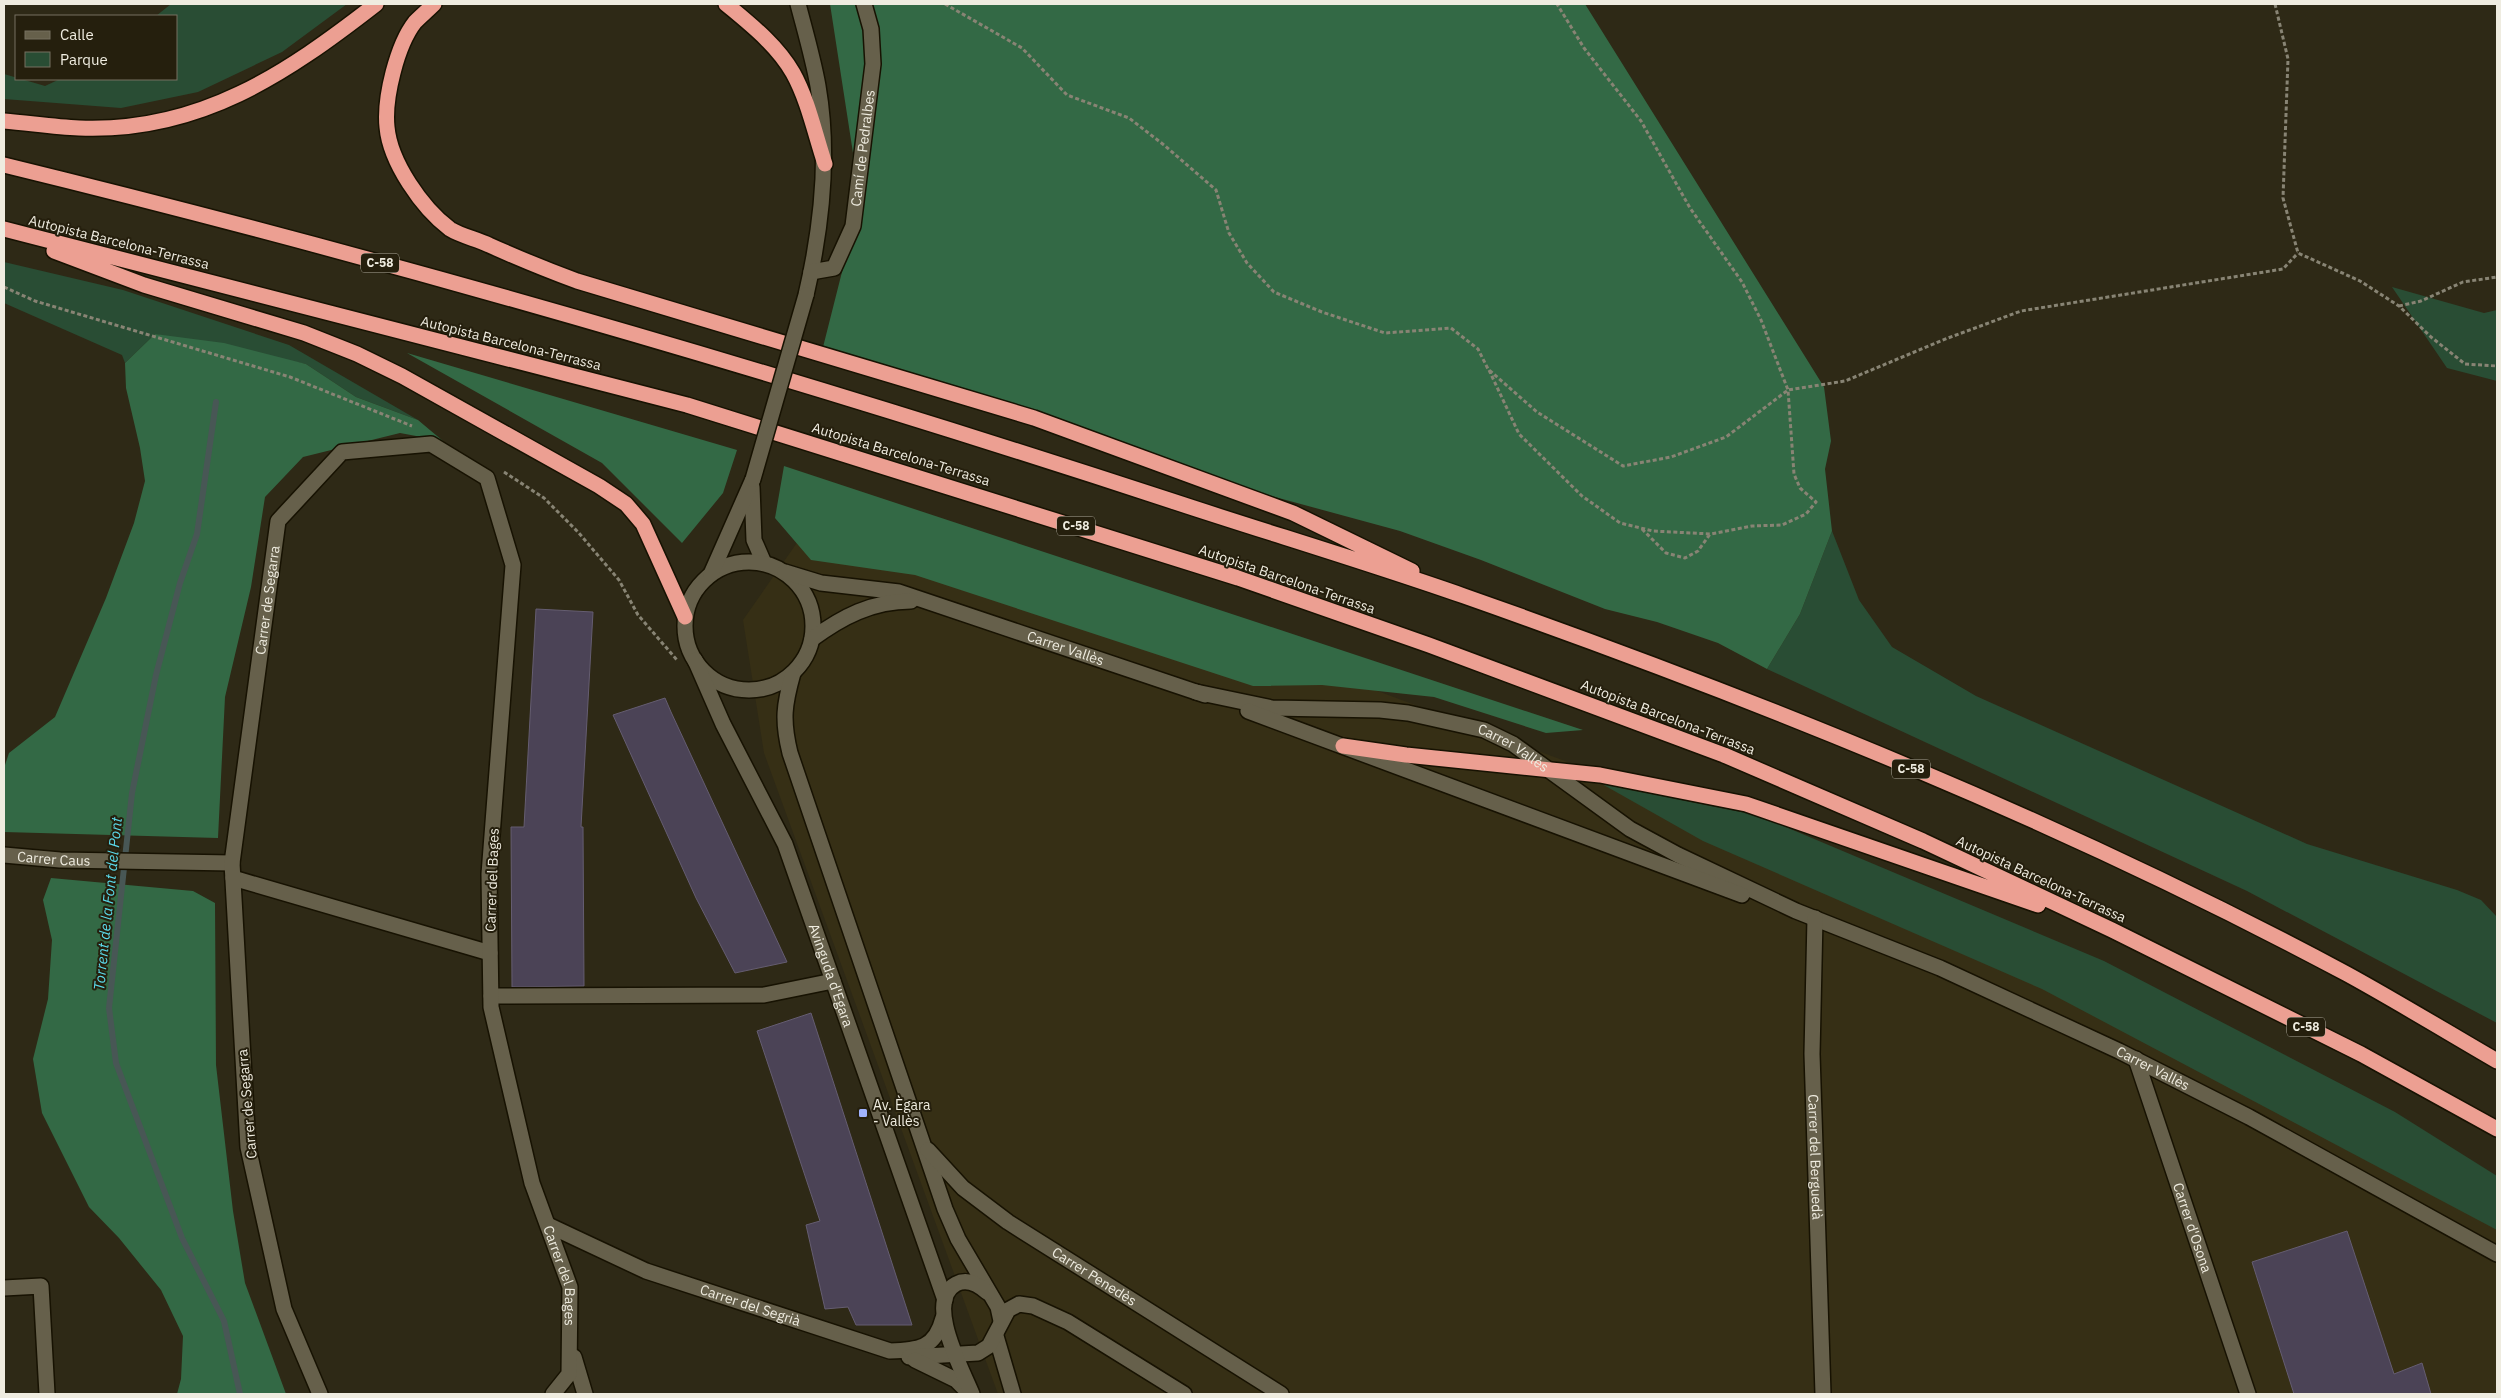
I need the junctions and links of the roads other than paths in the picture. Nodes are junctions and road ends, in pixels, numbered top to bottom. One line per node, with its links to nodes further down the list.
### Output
1 (376, 4): 6 (highway)
2 (434, 4): 16 (highway)
3 (726, 4): 7 (highway)
4 (798, 4): 7 (street)
5 (864, 4): 10 (street, Camí de Pedralbes)
6 (4, 121)
7 (825, 164): 10 (street)
8 (4, 165): 16 (highway, C-58)
9 (4, 230): 18 (highway); 30 (highway, Autopista Barcelona-Terrassa / C-58)
10 (811, 272): 12 (street, bridge)
11 (430, 444): 26 (street, Carrer de Segarra); 31 (street, Carrer del Bages)
12 (753, 479): 13 (street); 15 (street)
13 (764, 563): 14 (street); 15 (street)
14 (785, 572): 17 (street, Carrer Vallès); 19 (street)
15 (711, 574): 18 (street)
16 (1461, 595): 35 (highway, C-58)
17 (936, 604): 19 (street, Carrer Vallès); 22 (street, Carrer Vallès)
18 (685, 617): 20 (street)
19 (812, 640): 21 (street)
20 (695, 660): 21 (street); 32 (street, Avinguda d'Egara)
21 (793, 673): 37 (street)
22 (1196, 692): 23 (street, Carrer Vallès); 24 (street, Carrer Vallès)
23 (1344, 746): 24 (highway); 28 (street, Carrer Vallès)
24 (1549, 769): 28 (street, Carrer Vallès); 30 (highway)
25 (4, 855): 26 (street, Carrer Caus)
26 (232, 863): 27 (street, Carrer de Segarra)
27 (233, 878): 31 (street); 52 (street, Carrer de Segarra)
28 (1796, 911): 29 (street, Carrer Vallès)
29 (1815, 918): 34 (street, Carrer Vallès); 50 (street, Carrer del Berguedà)
30 (2112, 930): 36 (highway, Autopista Barcelona-Terrassa / C-58)
31 (490, 953): 33 (street, Carrer del Bages)
32 (833, 981): 33 (street); 42 (street, Avinguda d'Egara)
33 (491, 996): 38 (street, Carrer del Bages)
34 (2136, 1060): 39 (street, Carrer Vallès); 59 (street, Carrer d'Osona)
35 (2497, 1061)
36 (2497, 1129)
37 (922, 1142): 41 (street); 58 (street, Carrer Penedès)
38 (548, 1225): 46 (street, Carrer del Bages); 48 (street, Carrer del Segrià)
39 (2497, 1254)
40 (4, 1288): 51 (street)
41 (990, 1294): 42 (street); 44 (street)
42 (945, 1300): 43 (street, Avinguda d'Egara)
43 (943, 1318): 47 (street, Avinguda d'Egara); 48 (street, Carrer del Segrià)
44 (1001, 1321): 45 (street); 57 (street)
45 (996, 1336): 47 (street); 56 (street)
46 (569, 1341): 53 (street, Carrer del Bages); 54 (street, Carrer del Bages)
47 (959, 1350): 49 (street); 55 (street, Avinguda d'Egara)
48 (890, 1351): 49 (street)
49 (909, 1358): 55 (street)
50 (1826, 1393)
51 (47, 1394)
52 (320, 1394)
53 (553, 1394)
54 (585, 1394)
55 (971, 1394)
56 (1013, 1394)
57 (1184, 1394)
58 (1281, 1394)
59 (2248, 1394)

